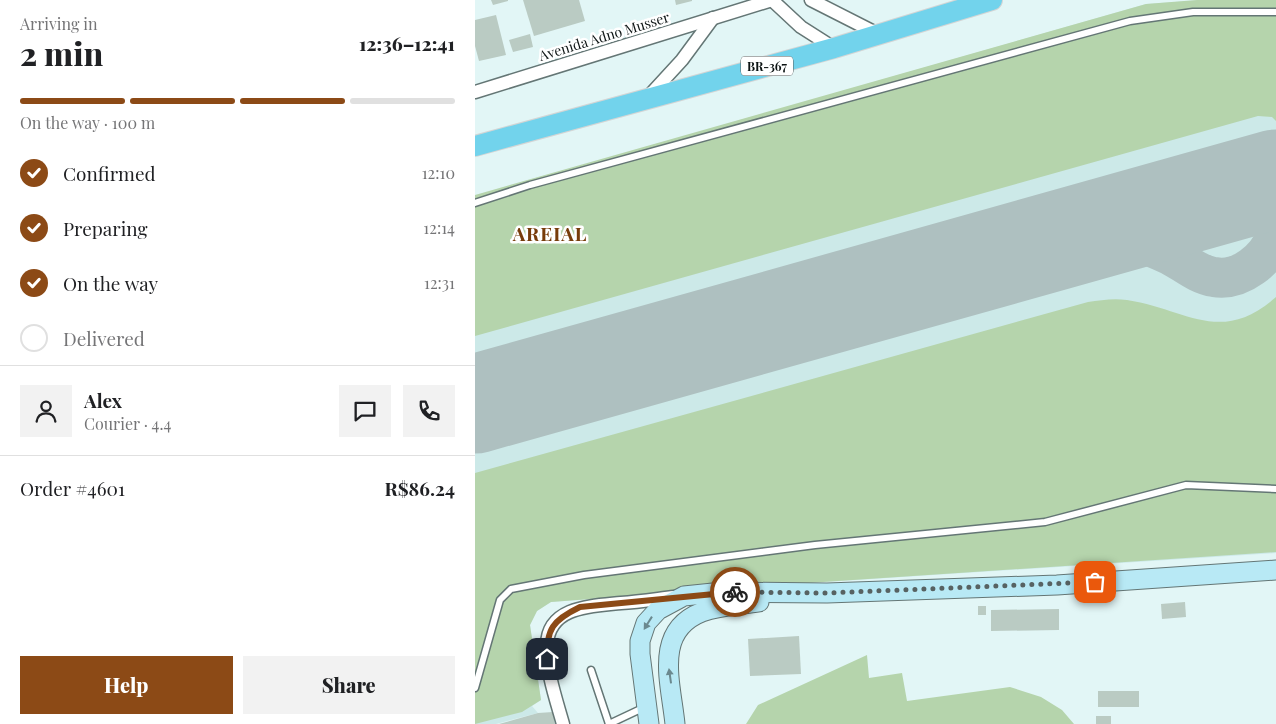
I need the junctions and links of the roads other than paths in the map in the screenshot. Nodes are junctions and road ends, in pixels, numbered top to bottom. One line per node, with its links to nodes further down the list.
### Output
1 (772, 0): 5 (street, Avenida Adno Musser); 7 (street)
2 (811, 0): 6 (street)
3 (992, 0): 6 (main road, BR-367)
4 (1276, 12): 11 (lane)
5 (713, 18): 8 (street, Avenida Adno Musser); 9 (street)
6 (878, 34): 7 (main road, BR-367)
7 (834, 48): 9 (main road, BR-367)
8 (475, 92)
9 (646, 98): 10 (main road, BR-367)
10 (475, 146)
11 (475, 203)
12 (1276, 489): 17 (lane)
13 (1276, 570): 14 (main road)
14 (827, 593): 15 (main road); 21 (main road, one-way to 14)
15 (684, 596): 18 (main road, one-way to 18); 19 (street)
16 (591, 670): 20 (lane)
17 (475, 688)
18 (649, 715): 20 (lane)
19 (563, 724)
20 (609, 724)
21 (675, 724)

